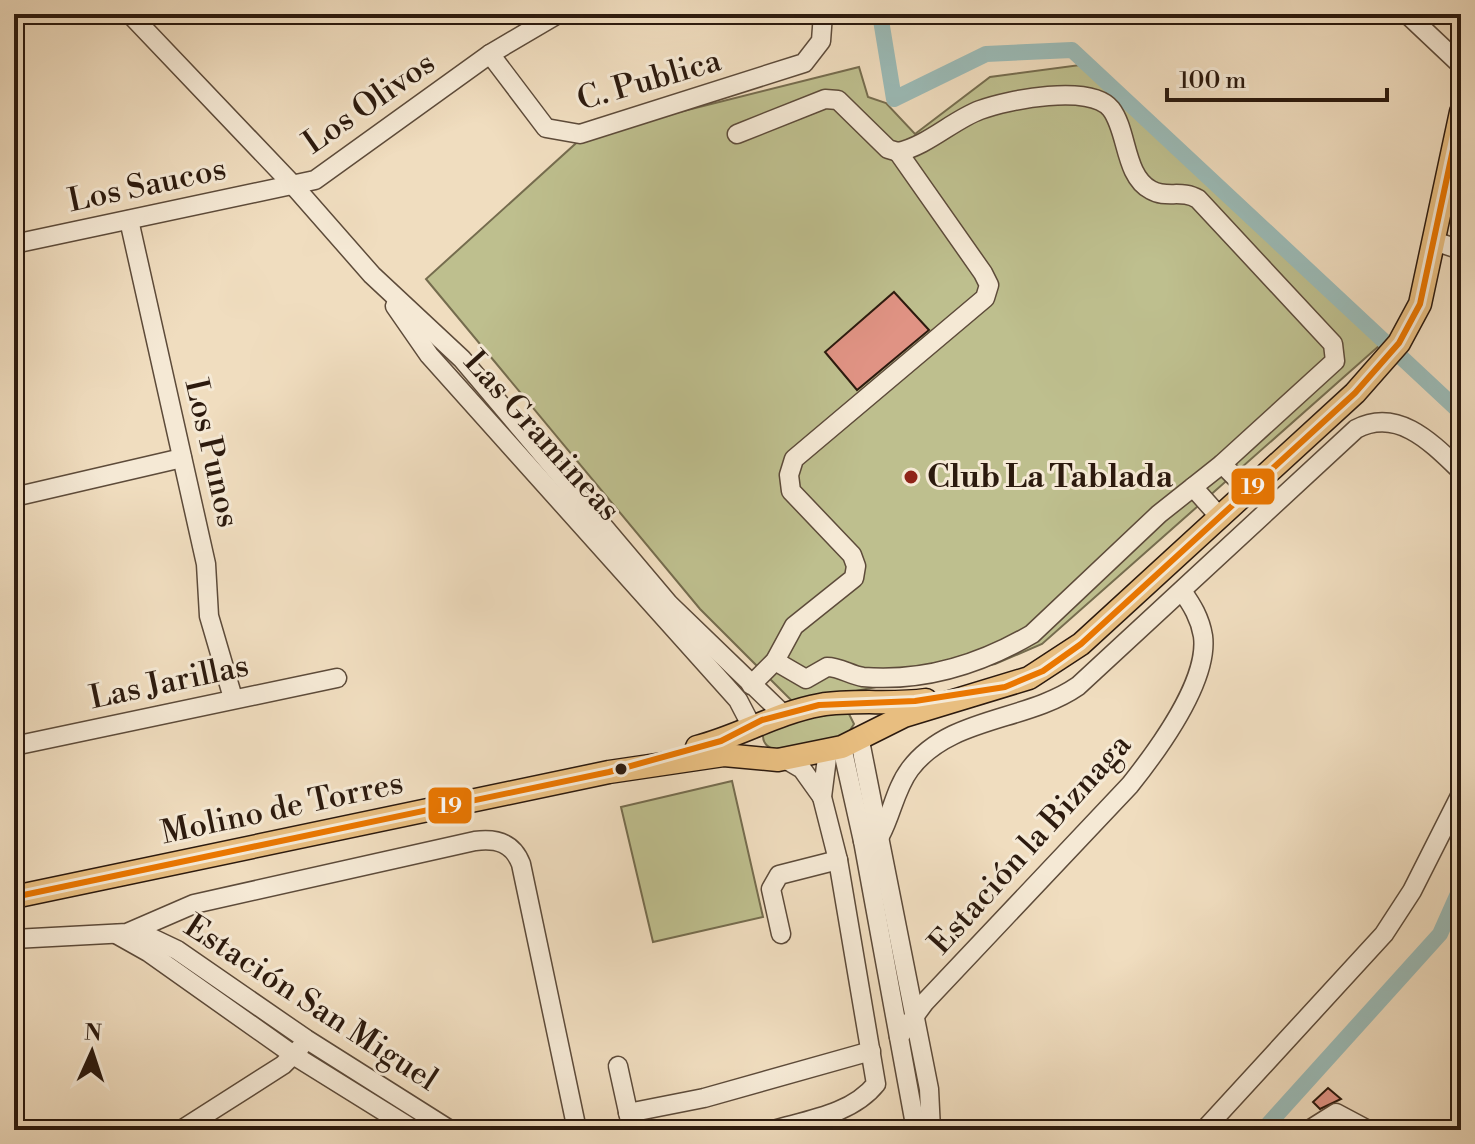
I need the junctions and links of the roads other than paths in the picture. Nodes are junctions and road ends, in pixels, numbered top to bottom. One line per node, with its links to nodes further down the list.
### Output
1 (130, 14): 10 (street, Las Gramineas)
2 (558, 14): 5 (street, Los Olivos)
3 (823, 14): 5 (street, C. Publica)
4 (1407, 14): 6 (street)
5 (490, 54): 10 (street, Los Olivos)
6 (1461, 65)
7 (1461, 112): 12 (main road, Molino de Torres)
8 (737, 134): 9 (street)
9 (898, 152): 17 (street); 26 (street)
10 (293, 185): 11 (street, Los Saucos); 25 (street, Las Gramineas)
11 (129, 220): 13 (street, Los Saucos); 16 (street, Los Punos)
12 (1434, 241): 14 (street); 15 (main road, Molino de Torres)
13 (14, 244)
14 (1461, 250)
15 (1335, 412): 20 (main road, Molino de Torres); 23 (main road, Molino de Torres)
16 (182, 458): 21 (street); 30 (street, Los Punos)
17 (1222, 464): 19 (street); 20 (street)
18 (1461, 471): 24 (street)
19 (1193, 487): 22 (street); 26 (street)
20 (1247, 489): 22 (main road, Molino de Torres)
21 (14, 497)
22 (1218, 515): 23 (main road, Molino de Torres)
23 (1158, 574): 29 (main road, Molino de Torres)
24 (1182, 591): 40 (street); 48 (street, Estación la Biznaga)
25 (700, 646): 28 (street); 33 (street)
26 (775, 661): 28 (street)
27 (337, 678): 30 (street, Las Jarillas)
28 (751, 685): 32 (street)
29 (967, 695): 31 (main road, Molino de Torres); 35 (main road, Molino de Torres)
30 (233, 698): 34 (street, Las Jarillas)
31 (841, 702): 32 (main road, Molino de Torres); 35 (main road)
32 (782, 713): 33 (main road, Molino de Torres)
33 (751, 725): 36 (main road); 37 (main road, Molino de Torres)
34 (14, 746)
35 (843, 746): 36 (main road, Molino de Torres); 39 (street); 40 (street)
36 (779, 760): 37 (main road, Molino de Torres); 39 (street)
37 (609, 772): 42 (main road, Molino de Torres)
38 (1461, 794): 64 (street)
39 (822, 797): 41 (street)
40 (872, 838): 47 (street); 48 (street)
41 (838, 860): 45 (street); 51 (street)
42 (14, 897)
43 (137, 931): 44 (street); 50 (street, Estación San Miguel); 60 (street)
44 (116, 934): 46 (street); 52 (street, Estación San Miguel)
45 (781, 934)
46 (14, 939)
47 (891, 999): 48 (street); 49 (street)
48 (917, 1006): 49 (street, Estación la Biznaga); 63 (street)
49 (899, 1037): 62 (street)
50 (306, 1039): 52 (street); 54 (street, Estación San Miguel)
51 (871, 1051): 56 (street); 61 (street)
52 (295, 1056): 55 (street, Estación San Miguel); 57 (street)
53 (618, 1066): 56 (street)
54 (350, 1067): 55 (street); 59 (street, Estación San Miguel)
55 (336, 1080): 58 (street, Estación San Miguel)
56 (630, 1122)
57 (181, 1130)
58 (414, 1130)
59 (450, 1130)
60 (577, 1130)
61 (773, 1130)
62 (916, 1130)
63 (931, 1130)
64 (1204, 1130)
65 (1309, 1130): 66 (street)
66 (1368, 1130)

